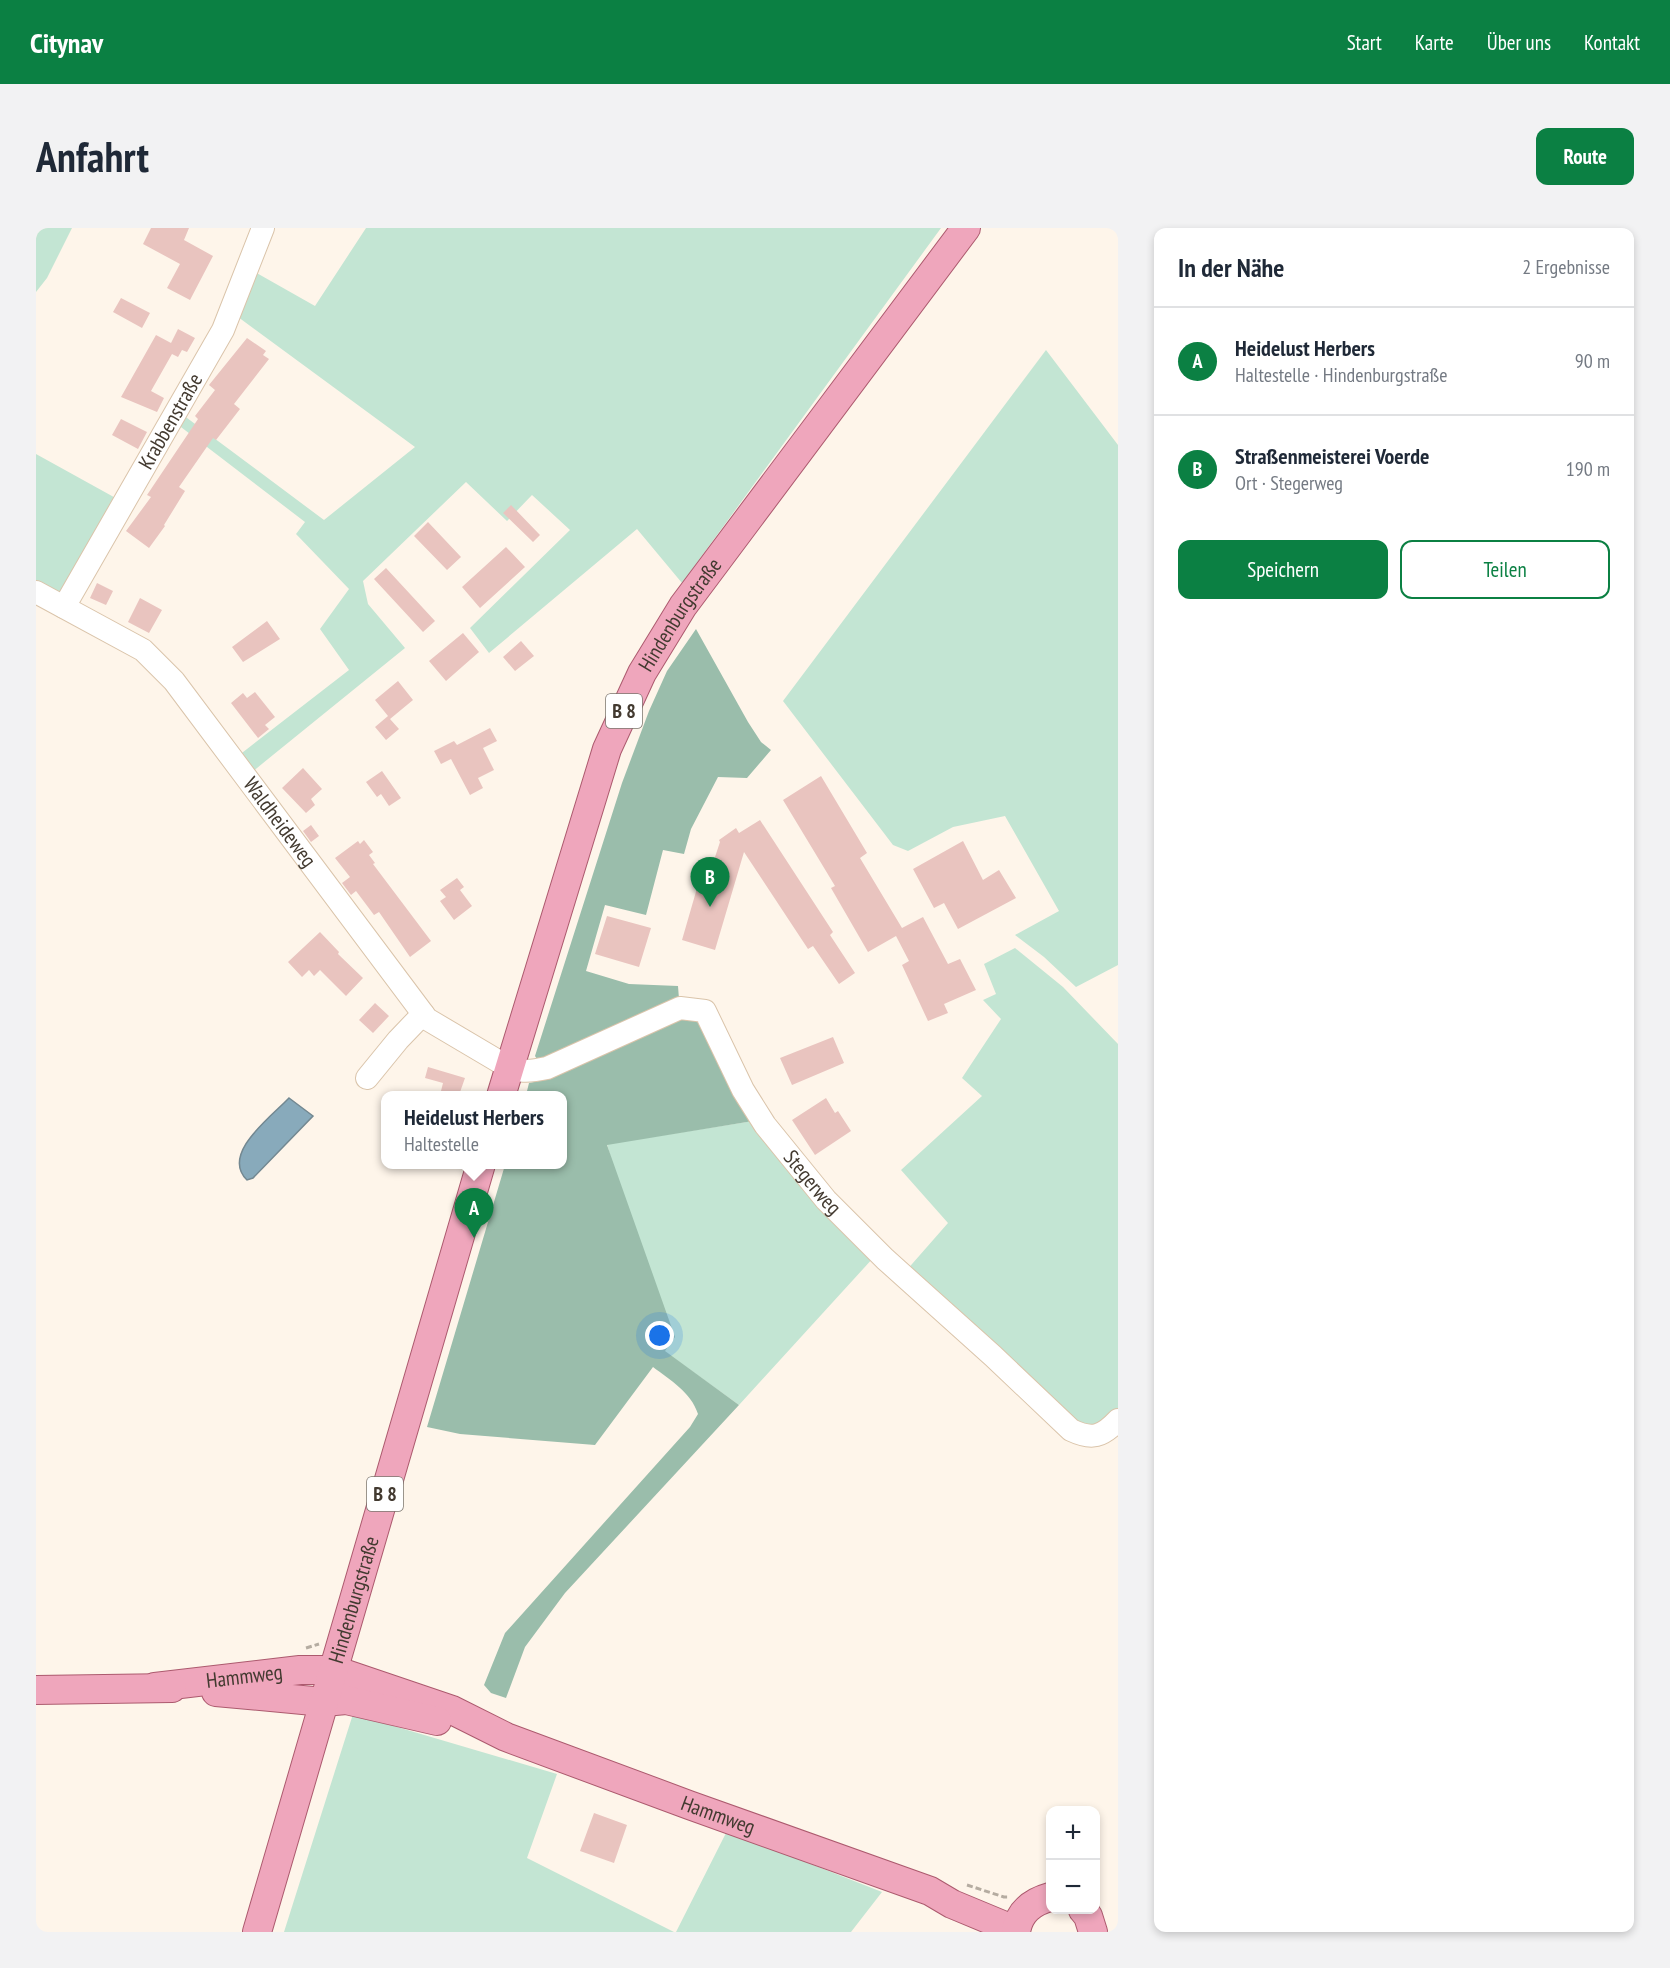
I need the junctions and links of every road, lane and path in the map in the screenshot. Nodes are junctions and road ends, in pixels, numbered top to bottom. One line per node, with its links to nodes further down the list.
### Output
1 (263, 228): 4 (street, Krabbenstraße)
2 (966, 228): 6 (main road, Hindenburgstraße / B 8)
3 (36, 592): 4 (street, Waldheideweg)
4 (64, 607): 5 (street, Waldheideweg)
5 (423, 1014): 6 (street, Waldheideweg); 7 (street)
6 (509, 1067): 8 (main road, Hindenburgstraße / B 8); 10 (street, Stegerweg)
7 (366, 1078)
8 (502, 1091)
9 (480, 1169): 13 (main road, Hindenburgstraße / B 8)
10 (1118, 1420)
11 (155, 1687): 12 (main road, Hammweg); 13 (main road, Hammweg); 13 (main road, Hammweg)
12 (36, 1690)
13 (327, 1693): 16 (main road, Hammweg); 17 (main road, Hindenburgstraße / B 8)
14 (1046, 1898): 16 (main road, Hammweg)
15 (1086, 1914): 18 (main road)
16 (1017, 1926)
17 (257, 1932)
18 (1093, 1932)

